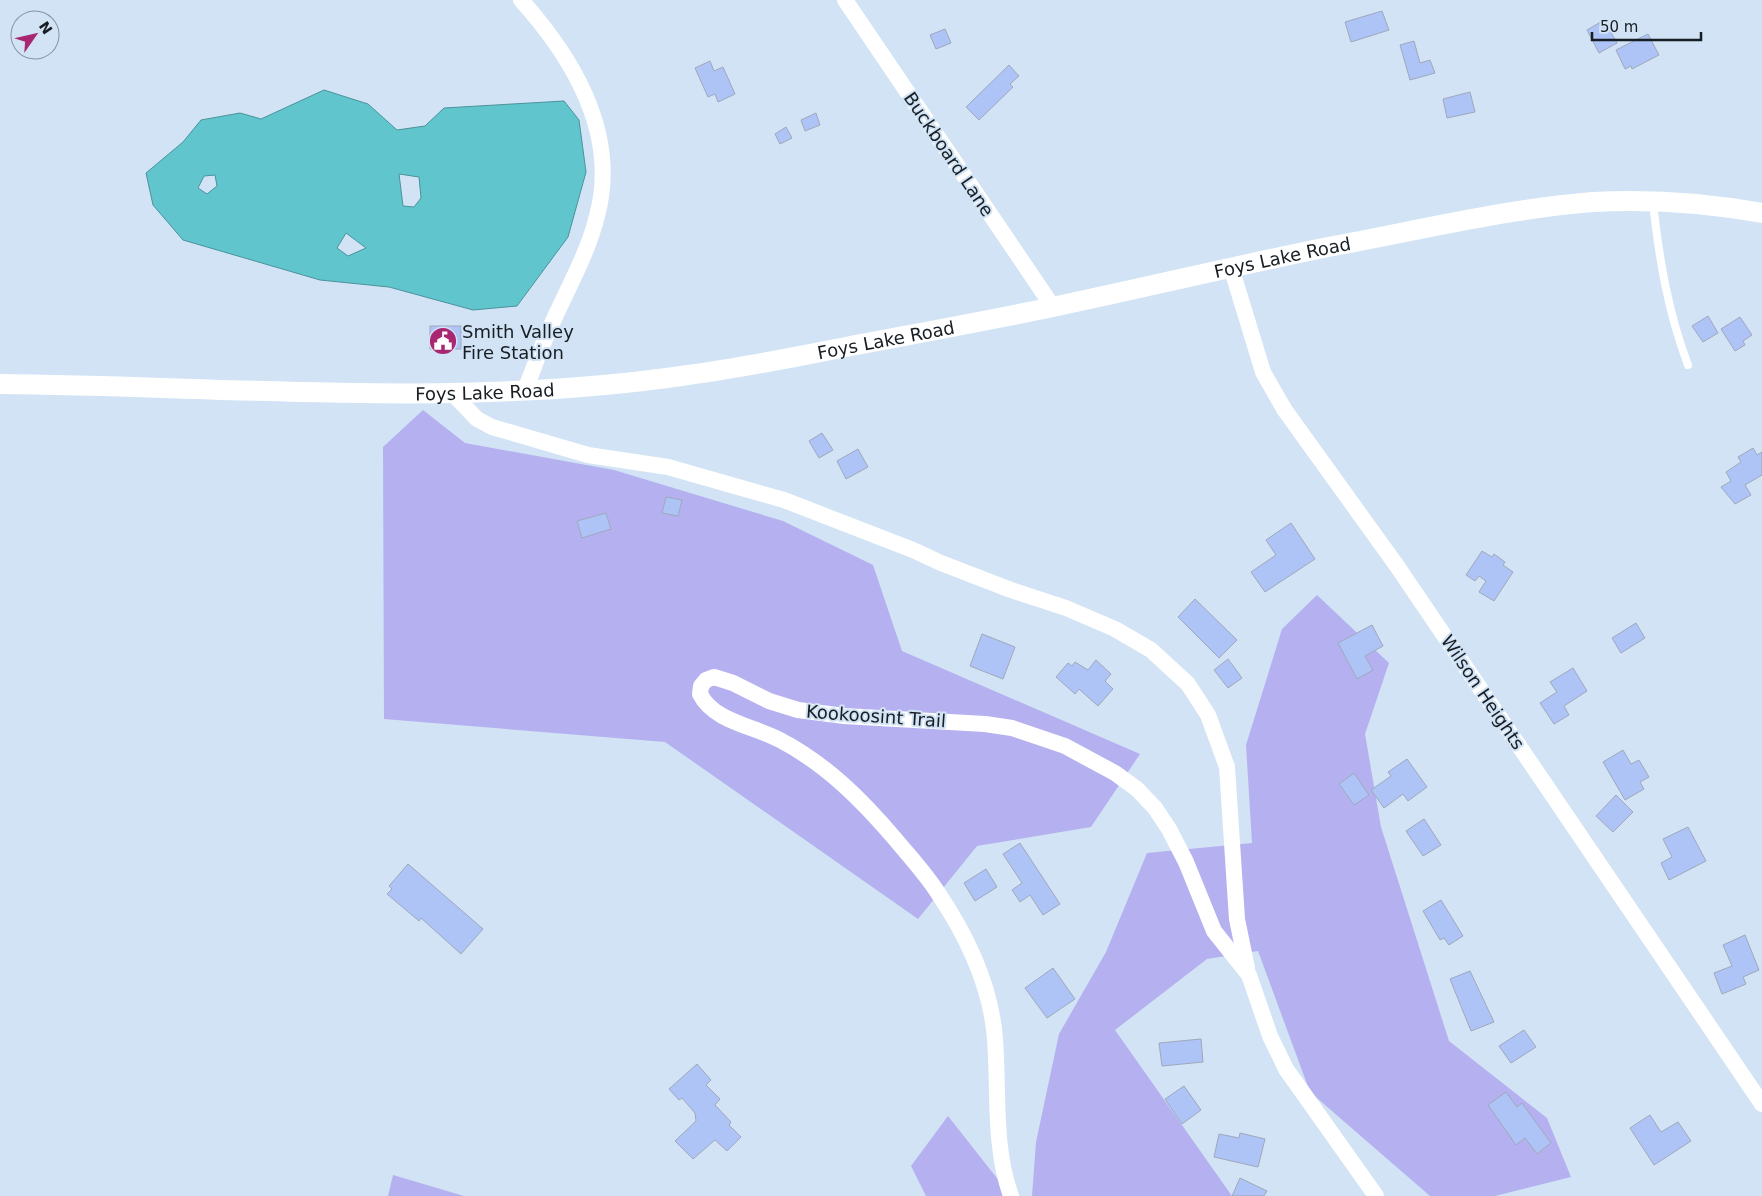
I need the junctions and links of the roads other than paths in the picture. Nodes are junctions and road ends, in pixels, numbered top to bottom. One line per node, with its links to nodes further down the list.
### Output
1 (521, 0): 9 (street)
2 (845, 0): 6 (street, Buckboard Lane)
3 (1653, 202): 4 (street, Foys Lake Road); 5 (street, Foys Lake Road); 7 (lane)
4 (1762, 214)
5 (1231, 267): 6 (street, Foys Lake Road); 12 (street, Wilson Heights)
6 (1053, 307): 9 (street, Foys Lake Road)
7 (1688, 365)
8 (0, 384): 10 (street, Foys Lake Road)
9 (524, 392): 10 (street, Foys Lake Road)
10 (453, 394): 11 (street, Kookoosint Trail)
11 (1249, 975): 13 (street, Kookoosint Trail); 14 (street, Kookoosint Trail)
12 (1762, 1104)
13 (1011, 1196)
14 (1376, 1196)

